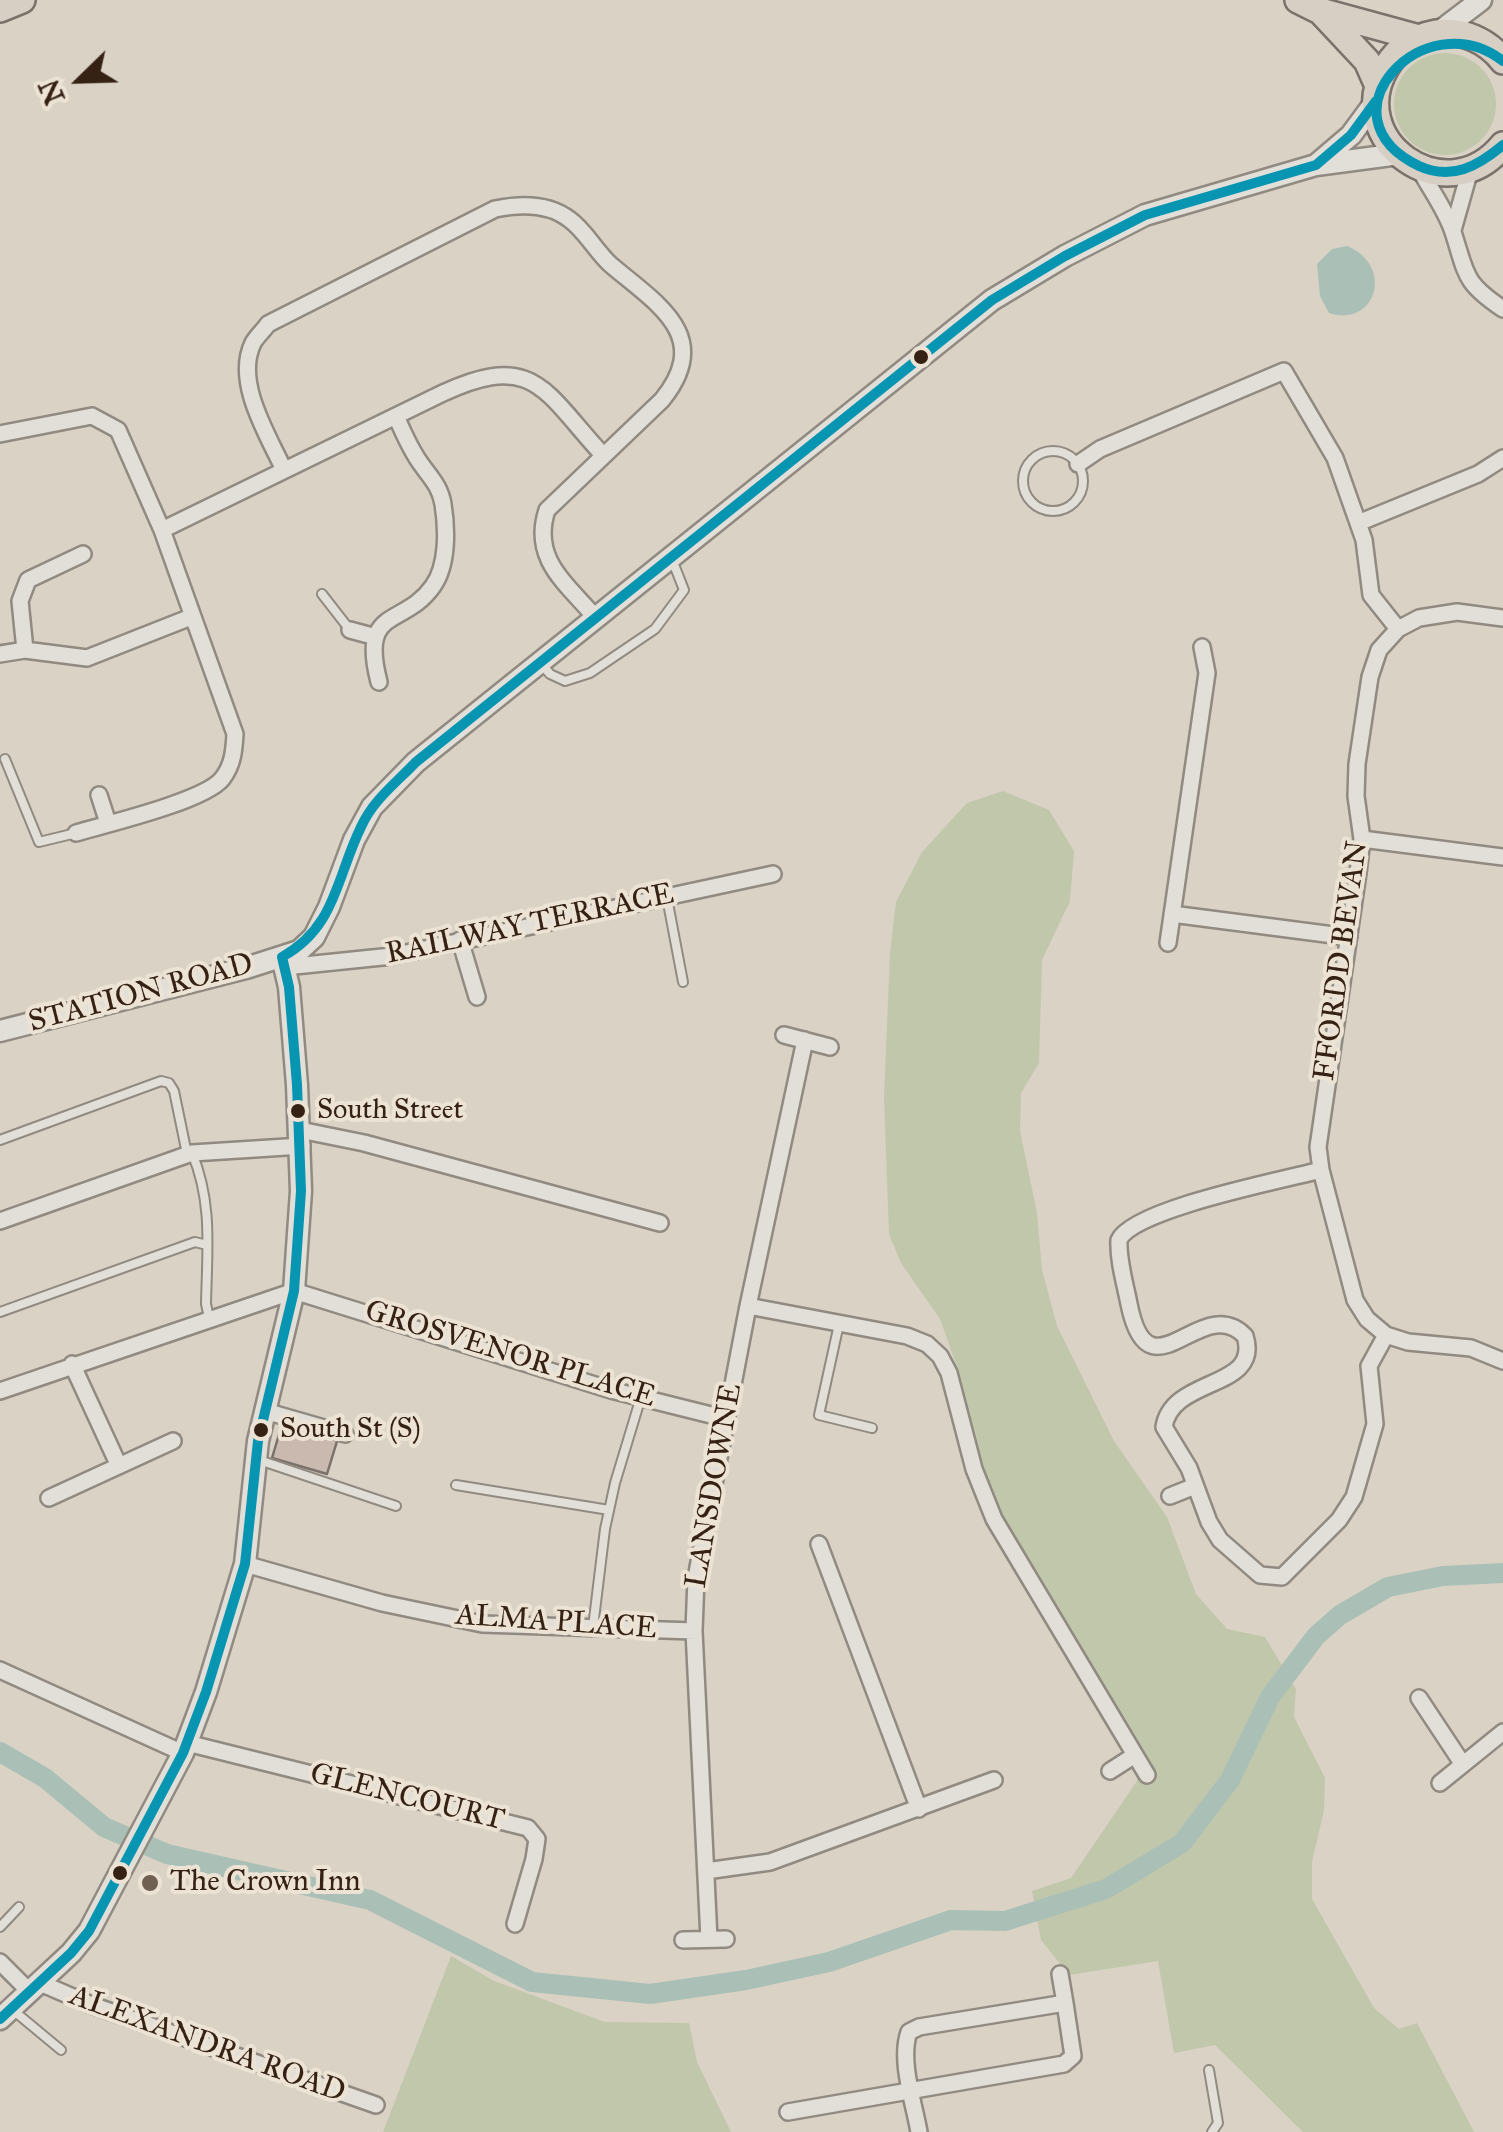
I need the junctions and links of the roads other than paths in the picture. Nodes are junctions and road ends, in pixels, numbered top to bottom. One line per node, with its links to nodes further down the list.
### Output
1 (22, 0): 4 (main road)
2 (1481, 0): 5 (street)
3 (1309, 5): 5 (main road); 7 (main road)
4 (0, 9)
5 (1429, 35): 6 (main road); 7 (main road)
6 (1503, 62)
7 (1377, 94): 9 (main road); 10 (street)
8 (1491, 159): 9 (main road); 11 (street)
9 (1409, 161): 10 (street); 11 (street)
10 (1316, 165): 22 (street)
11 (1452, 230): 12 (street)
12 (1503, 309)
13 (396, 416): 15 (street); 18 (street); 29 (street)
14 (0, 434): 20 (street)
15 (602, 454): 18 (street); 25 (street)
16 (1503, 458): 19 (street)
17 (1078, 464): 17 (lane); 19 (street)
18 (284, 470): 20 (street)
19 (1358, 523): 27 (street)
20 (162, 530): 24 (street)
21 (83, 554): 31 (street)
22 (670, 558): 25 (street); 33 (lane)
23 (322, 594): 28 (lane)
24 (191, 617): 31 (street); 37 (street)
25 (596, 617): 33 (street)
26 (1503, 618): 27 (street)
27 (1398, 629): 39 (street, FFORDD BEVAN)
28 (350, 630): 29 (street)
29 (376, 637): 34 (street)
30 (1202, 647): 43 (street)
31 (24, 650): 32 (street)
32 (0, 654)
33 (540, 662): 47 (street)
34 (379, 682)
35 (5, 759): 38 (lane)
36 (99, 795): 37 (street)
37 (108, 823): 38 (street)
38 (76, 834)
39 (1362, 839): 40 (street); 44 (street, FFORDD BEVAN)
40 (1503, 858)
41 (774, 874): 42 (street, RAILWAY TERRACE)
42 (666, 896): 45 (street, RAILWAY TERRACE); 48 (lane)
43 (1172, 914): 44 (street); 46 (street)
44 (1349, 937): 57 (street, FFORDD BEVAN)
45 (460, 940): 47 (street, RAILWAY TERRACE); 49 (street)
46 (1168, 943)
47 (283, 962): 50 (street, STATION ROAD); 54 (street)
48 (682, 982)
49 (477, 997)
50 (0, 1031)
51 (784, 1035): 52 (street)
52 (805, 1040): 53 (street); 62 (street, LANSDOWNE)
53 (830, 1046)
54 (301, 1138): 56 (street); 59 (street); 61 (street)
55 (0, 1140): 56 (lane)
56 (189, 1154): 58 (street); 60 (lane)
57 (1321, 1170): 66 (street, FFORDD BEVAN); 79 (street)
58 (0, 1221)
59 (660, 1223)
60 (207, 1245): 63 (lane); 64 (lane)
61 (294, 1291): 64 (street); 70 (street, GROSVENOR PLACE); 71 (street)
62 (748, 1306): 65 (street); 72 (street, LANSDOWNE)
63 (0, 1312)
64 (209, 1318): 68 (street)
65 (839, 1324): 73 (lane); 92 (street)
66 (1386, 1335): 67 (street); 79 (street)
67 (1503, 1362)
68 (72, 1364): 69 (street); 77 (street)
69 (0, 1391)
70 (641, 1398): 72 (street, GROSVENOR PLACE); 83 (lane)
71 (265, 1411): 74 (street); 76 (street)
72 (726, 1419): 87 (street, LANSDOWNE)
73 (872, 1428)
74 (345, 1434)
75 (173, 1441): 77 (street)
76 (255, 1459): 82 (lane); 85 (street)
77 (118, 1466): 81 (street)
78 (456, 1485): 83 (lane)
79 (1195, 1486): 80 (street)
80 (1170, 1496)
81 (49, 1498)
82 (396, 1506)
83 (610, 1510): 86 (lane)
84 (819, 1544): 98 (street)
85 (244, 1564): 86 (street, ALMA PLACE); 91 (street)
86 (593, 1627): 87 (street, ALMA PLACE)
87 (694, 1631): 99 (street, LANSDOWNE)
88 (0, 1670): 91 (street)
89 (1419, 1698): 93 (street)
90 (1503, 1732): 93 (street)
91 (185, 1748): 101 (street, GLENCOURT); 106 (street)
92 (1135, 1755): 94 (street); 95 (street)
93 (1462, 1764): 97 (street)
94 (1110, 1771)
95 (1147, 1775)
96 (994, 1780): 98 (street)
97 (1440, 1783)
98 (919, 1809): 99 (street)
99 (706, 1871): 103 (street, LANSDOWNE)
100 (19, 1907): 102 (lane)
101 (514, 1924)
102 (0, 1927)
103 (682, 1940)
104 (0, 1962): 106 (street)
105 (1060, 1974): 107 (street)
106 (34, 1986): 108 (street); 112 (street, ALEXANDRA ROAD)
107 (1065, 2003): 111 (street); 111 (street)
108 (6, 2014): 109 (lane)
109 (60, 2050)
110 (1209, 2070): 115 (lane)
111 (912, 2092): 113 (street); 114 (street)
112 (376, 2105)
113 (788, 2112)
114 (919, 2132)
115 (1212, 2132)

